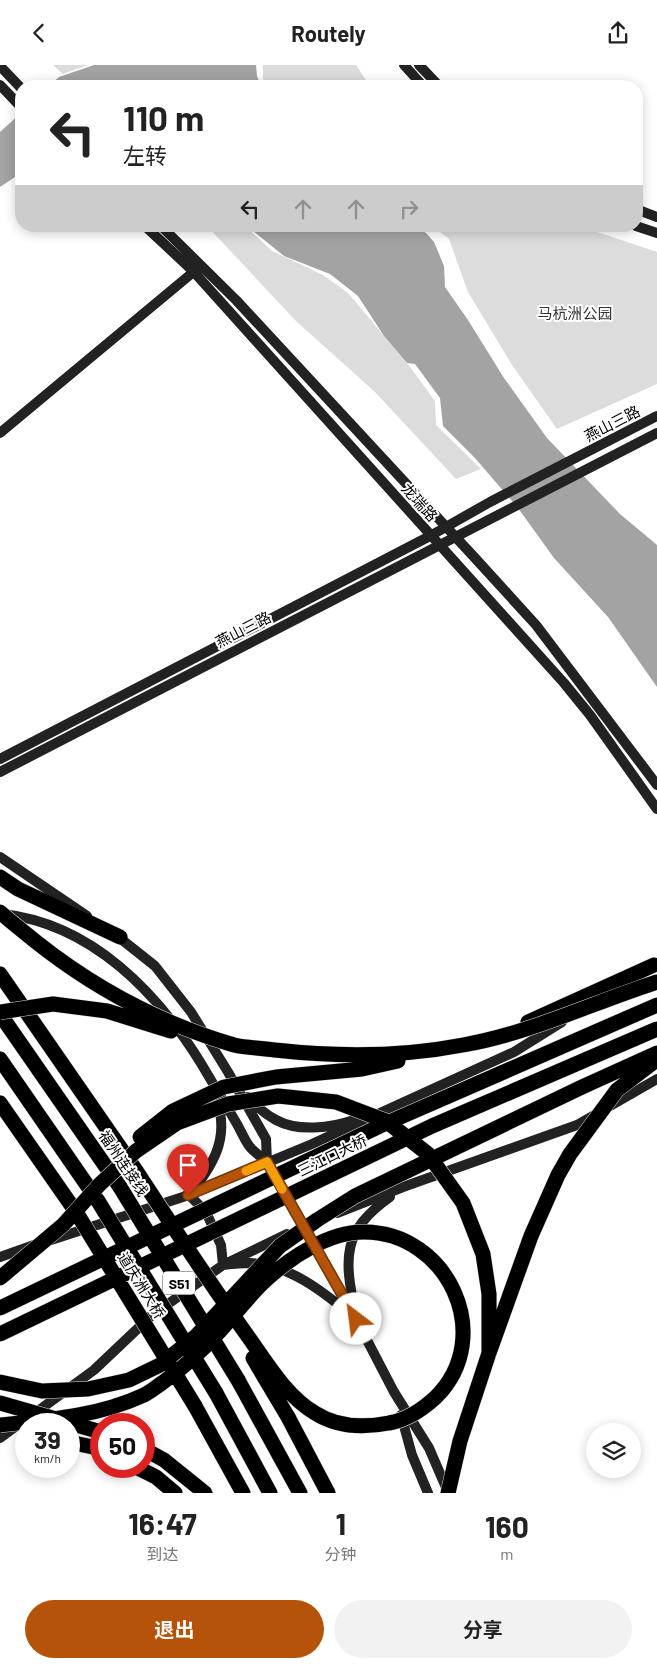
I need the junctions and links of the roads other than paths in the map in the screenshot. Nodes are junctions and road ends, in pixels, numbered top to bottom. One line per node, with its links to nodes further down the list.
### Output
1 (404, 65): 4 (main road)
2 (419, 65): 5 (main road)
3 (4, 70): 6 (main road)
4 (418, 80)
5 (433, 80)
6 (15, 82)
7 (0, 85): 8 (main road)
8 (15, 101)
9 (643, 212): 10 (main road)
10 (657, 217)
11 (643, 228): 14 (main road)
12 (152, 232): 15 (main road, 龙瑞路)
13 (166, 232): 15 (main road, 龙瑞路)
14 (657, 233)
15 (197, 268): 17 (main road); 19 (main road, 龙瑞路); 20 (main road, 龙瑞路)
16 (657, 416): 19 (main road, 燕山三路)
17 (0, 433)
18 (656, 435): 21 (main road, 燕山三路)
19 (446, 527): 20 (main road, 燕山三路); 21 (main road, 龙瑞路)
20 (430, 536): 22 (main road, 龙瑞路); 23 (main road, 燕山三路)
21 (456, 537): 22 (main road, 燕山三路); 25 (main road, 龙瑞路)
22 (439, 546): 24 (main road, 燕山三路); 26 (main road, 龙瑞路)
23 (0, 759)
24 (0, 771)
25 (657, 785)
26 (657, 809)
27 (0, 857): 30 (main road)
28 (0, 877): 30 (highway)
29 (0, 913): 37 (highway, bridge); 42 (main road)
30 (120, 937): 39 (main road)
31 (656, 964): 47 (main road); 49 (highway, bridge)
32 (3, 978): 55 (highway, bridge)
33 (657, 982): 37 (highway, bridge)
34 (657, 1005): 57 (highway, 三江口大桥, bridge)
35 (0, 1013): 37 (highway, bridge); 75 (highway, 福州连接线 / S51, bridge)
36 (657, 1029): 59 (highway, 三江口大桥, bridge)
37 (236, 1045)
38 (657, 1053): 61 (highway, bridge)
39 (217, 1054): 42 (main road); 43 (main road)
40 (0, 1059): 74 (highway, S51, bridge)
41 (657, 1060): 60 (highway, bridge)
42 (201, 1063): 44 (main road)
43 (228, 1072): 47 (main road); 48 (main road)
44 (210, 1078): 48 (main road); 51 (main road)
45 (657, 1079): 50 (main road)
46 (0, 1103): 73 (highway, 道庆洲大桥, bridge)
47 (395, 1106): 48 (main road)
48 (267, 1162): 51 (main road); 52 (main road)
49 (100, 1184): 56 (highway, bridge); 60 (highway, bridge)
50 (404, 1187): 52 (main road); 58 (main road)
51 (188, 1195): 53 (main road); 54 (main road)
52 (303, 1227): 54 (main road); 58 (main road)
53 (0, 1257)
54 (223, 1265): 58 (main road); 68 (main road)
55 (203, 1274): 64 (highway, bridge); 76 (highway, bridge)
56 (0, 1278)
57 (0, 1307)
58 (356, 1319): 62 (main road)
59 (0, 1334)
60 (489, 1353): 78 (highway, bridge)
61 (0, 1381)
62 (394, 1392): 77 (main road); 78 (main road)
63 (0, 1403): 65 (highway, bridge)
64 (0, 1425)
65 (90, 1429)
66 (0, 1432): 67 (highway)
67 (15, 1433)
68 (0, 1438)
69 (155, 1455): 72 (highway)
70 (155, 1476): 71 (highway)
71 (175, 1493)
72 (205, 1493)
73 (242, 1493)
74 (270, 1493)
75 (300, 1493)
76 (328, 1493)
77 (428, 1493)
78 (448, 1493)

